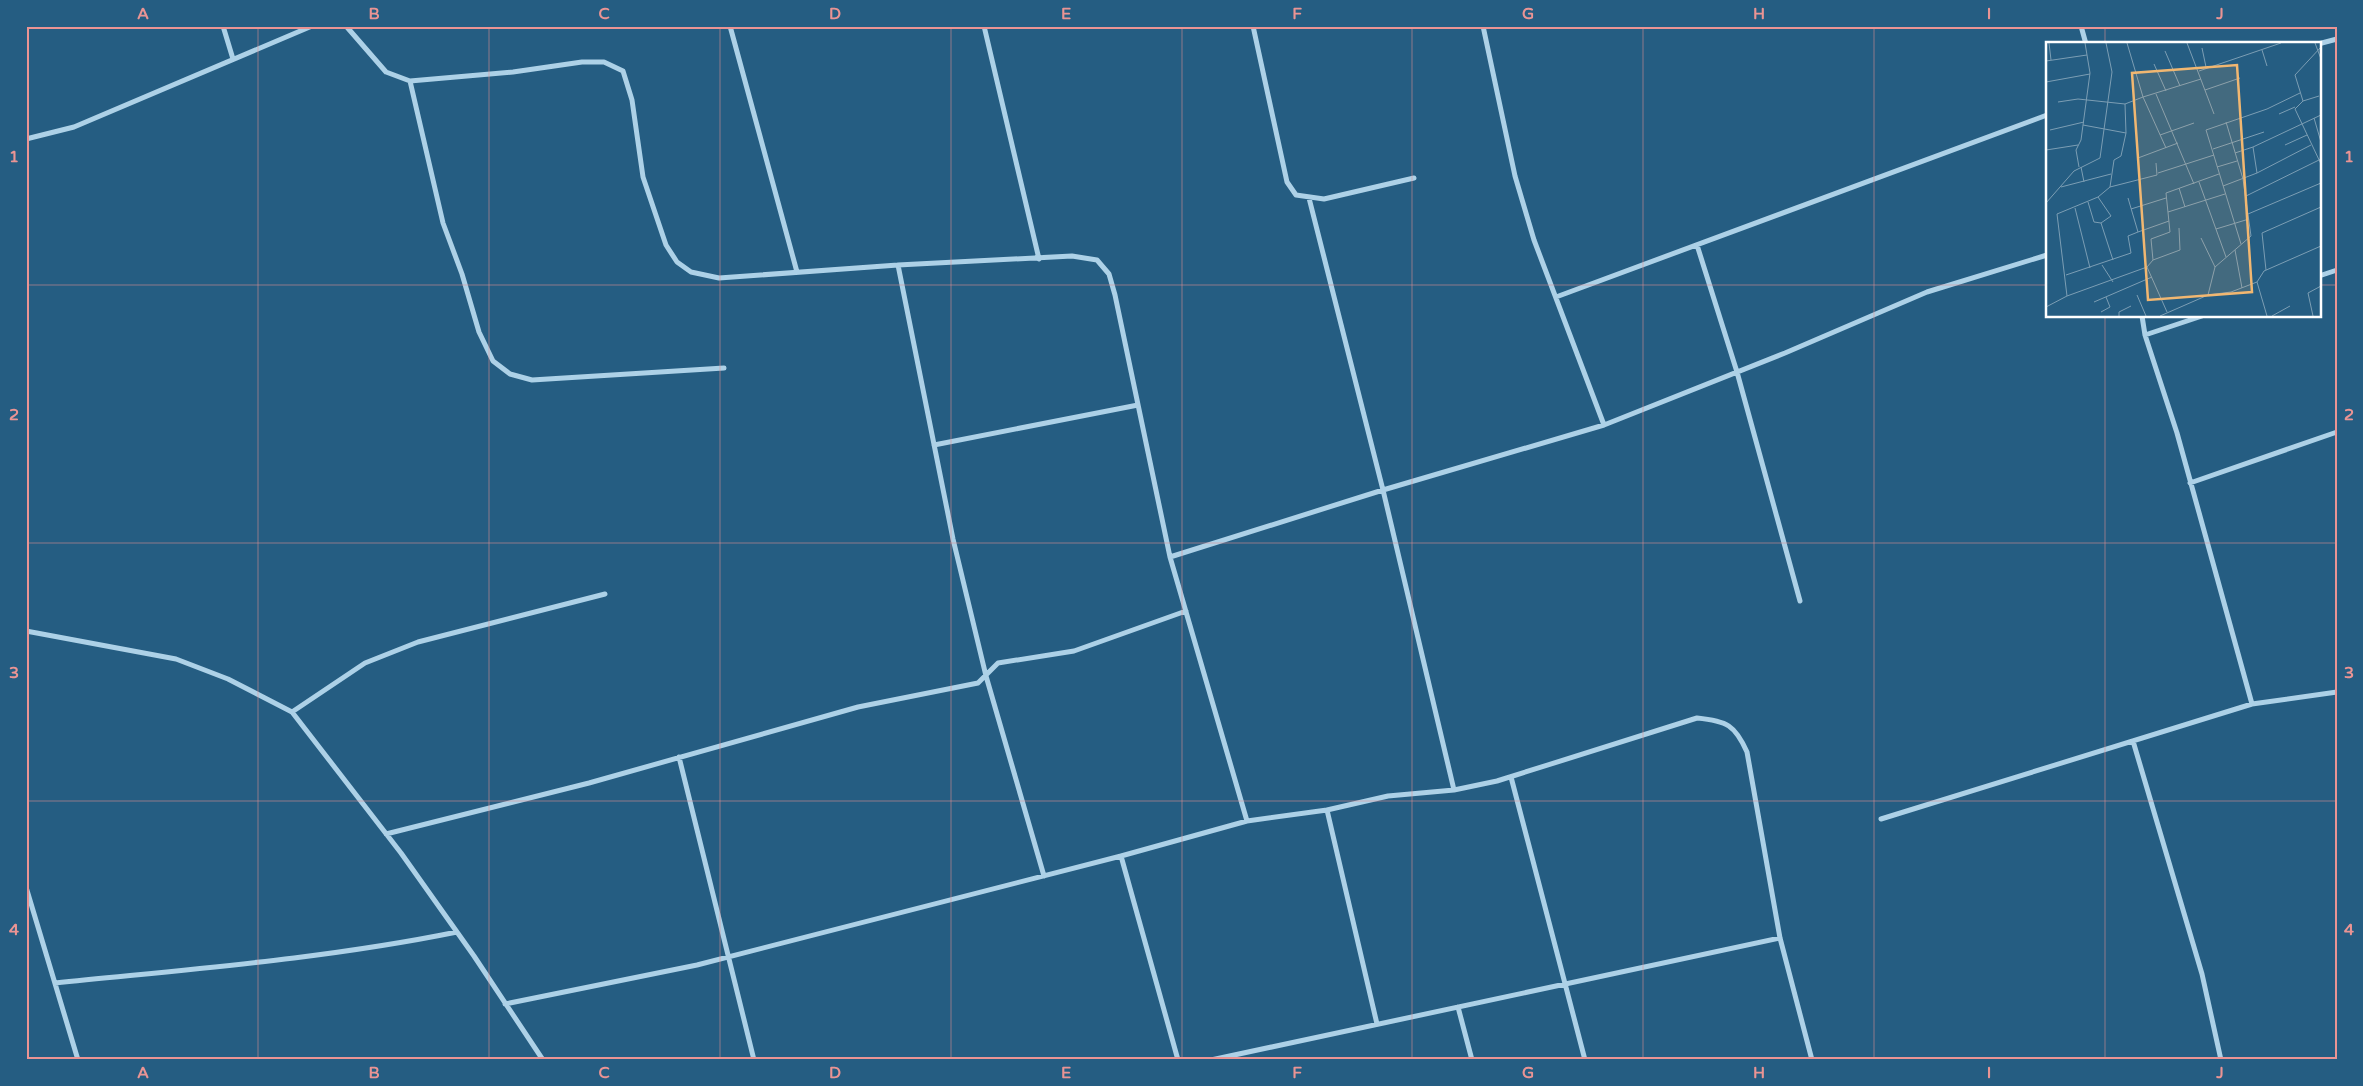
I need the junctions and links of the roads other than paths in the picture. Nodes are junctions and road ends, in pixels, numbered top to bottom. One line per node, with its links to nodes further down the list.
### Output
1 (222, 26): 12 (street)
2 (312, 26): 12 (street)
3 (346, 26): 13 (street)
4 (730, 26): 23 (street)
5 (984, 26): 20 (street)
6 (1253, 26): 17 (street)
7 (1483, 26): 25 (street)
8 (2081, 26): 10 (street)
9 (2337, 39): 11 (street)
10 (2085, 42)
11 (2320, 43)
12 (233, 59): 15 (street)
13 (410, 81): 23 (street); 29 (street)
14 (2046, 115): 18 (street)
15 (26, 139)
16 (1414, 178): 17 (street)
17 (1309, 198): 36 (street)
18 (1697, 245): 25 (street); 30 (street)
19 (2046, 256): 30 (street)
20 (1039, 259): 21 (street); 31 (street)
21 (898, 265): 23 (street); 34 (street)
22 (2337, 270): 24 (street)
23 (797, 272)
24 (2320, 276)
25 (1556, 297): 32 (street)
26 (2142, 318): 28 (street)
27 (2196, 318): 28 (street)
28 (2146, 336): 35 (street)
29 (724, 368)
30 (1737, 372): 32 (street); 39 (street)
31 (1138, 405): 34 (street); 37 (street)
32 (1604, 425): 36 (street)
33 (2337, 432): 35 (street)
34 (934, 445): 42 (street)
35 (2190, 483): 44 (street)
36 (1384, 490): 37 (street); 49 (street)
37 (1170, 557): 40 (street)
38 (605, 594): 45 (street)
39 (1800, 601)
40 (1186, 611): 42 (street); 52 (street)
41 (26, 631): 45 (street)
42 (986, 676): 47 (street); 55 (street)
43 (2337, 692): 44 (street)
44 (2252, 704): 46 (street)
45 (292, 712): 53 (street)
46 (2133, 741): 51 (street); 73 (street)
47 (679, 757): 53 (street); 59 (street)
48 (1511, 776): 49 (street); 58 (street); 61 (street)
49 (1454, 790): 50 (street)
50 (1328, 810): 52 (street); 64 (street)
51 (1881, 819)
52 (1247, 821): 54 (street)
53 (386, 834): 57 (street)
54 (1121, 856): 55 (street); 68 (street)
55 (1044, 876): 59 (street)
56 (26, 887): 60 (street)
57 (457, 932): 60 (street); 62 (street)
58 (1780, 938): 61 (street); 72 (street)
59 (728, 957): 62 (street); 67 (street)
60 (55, 983): 65 (street)
61 (1564, 986): 63 (street); 71 (street)
62 (505, 1004): 66 (street)
63 (1458, 1007): 64 (street); 70 (street)
64 (1376, 1024): 69 (street)
65 (78, 1060)
66 (543, 1060)
67 (754, 1060)
68 (1178, 1060)
69 (1210, 1060)
70 (1472, 1060)
71 (1585, 1060)
72 (1812, 1060)
73 (2221, 1060)

